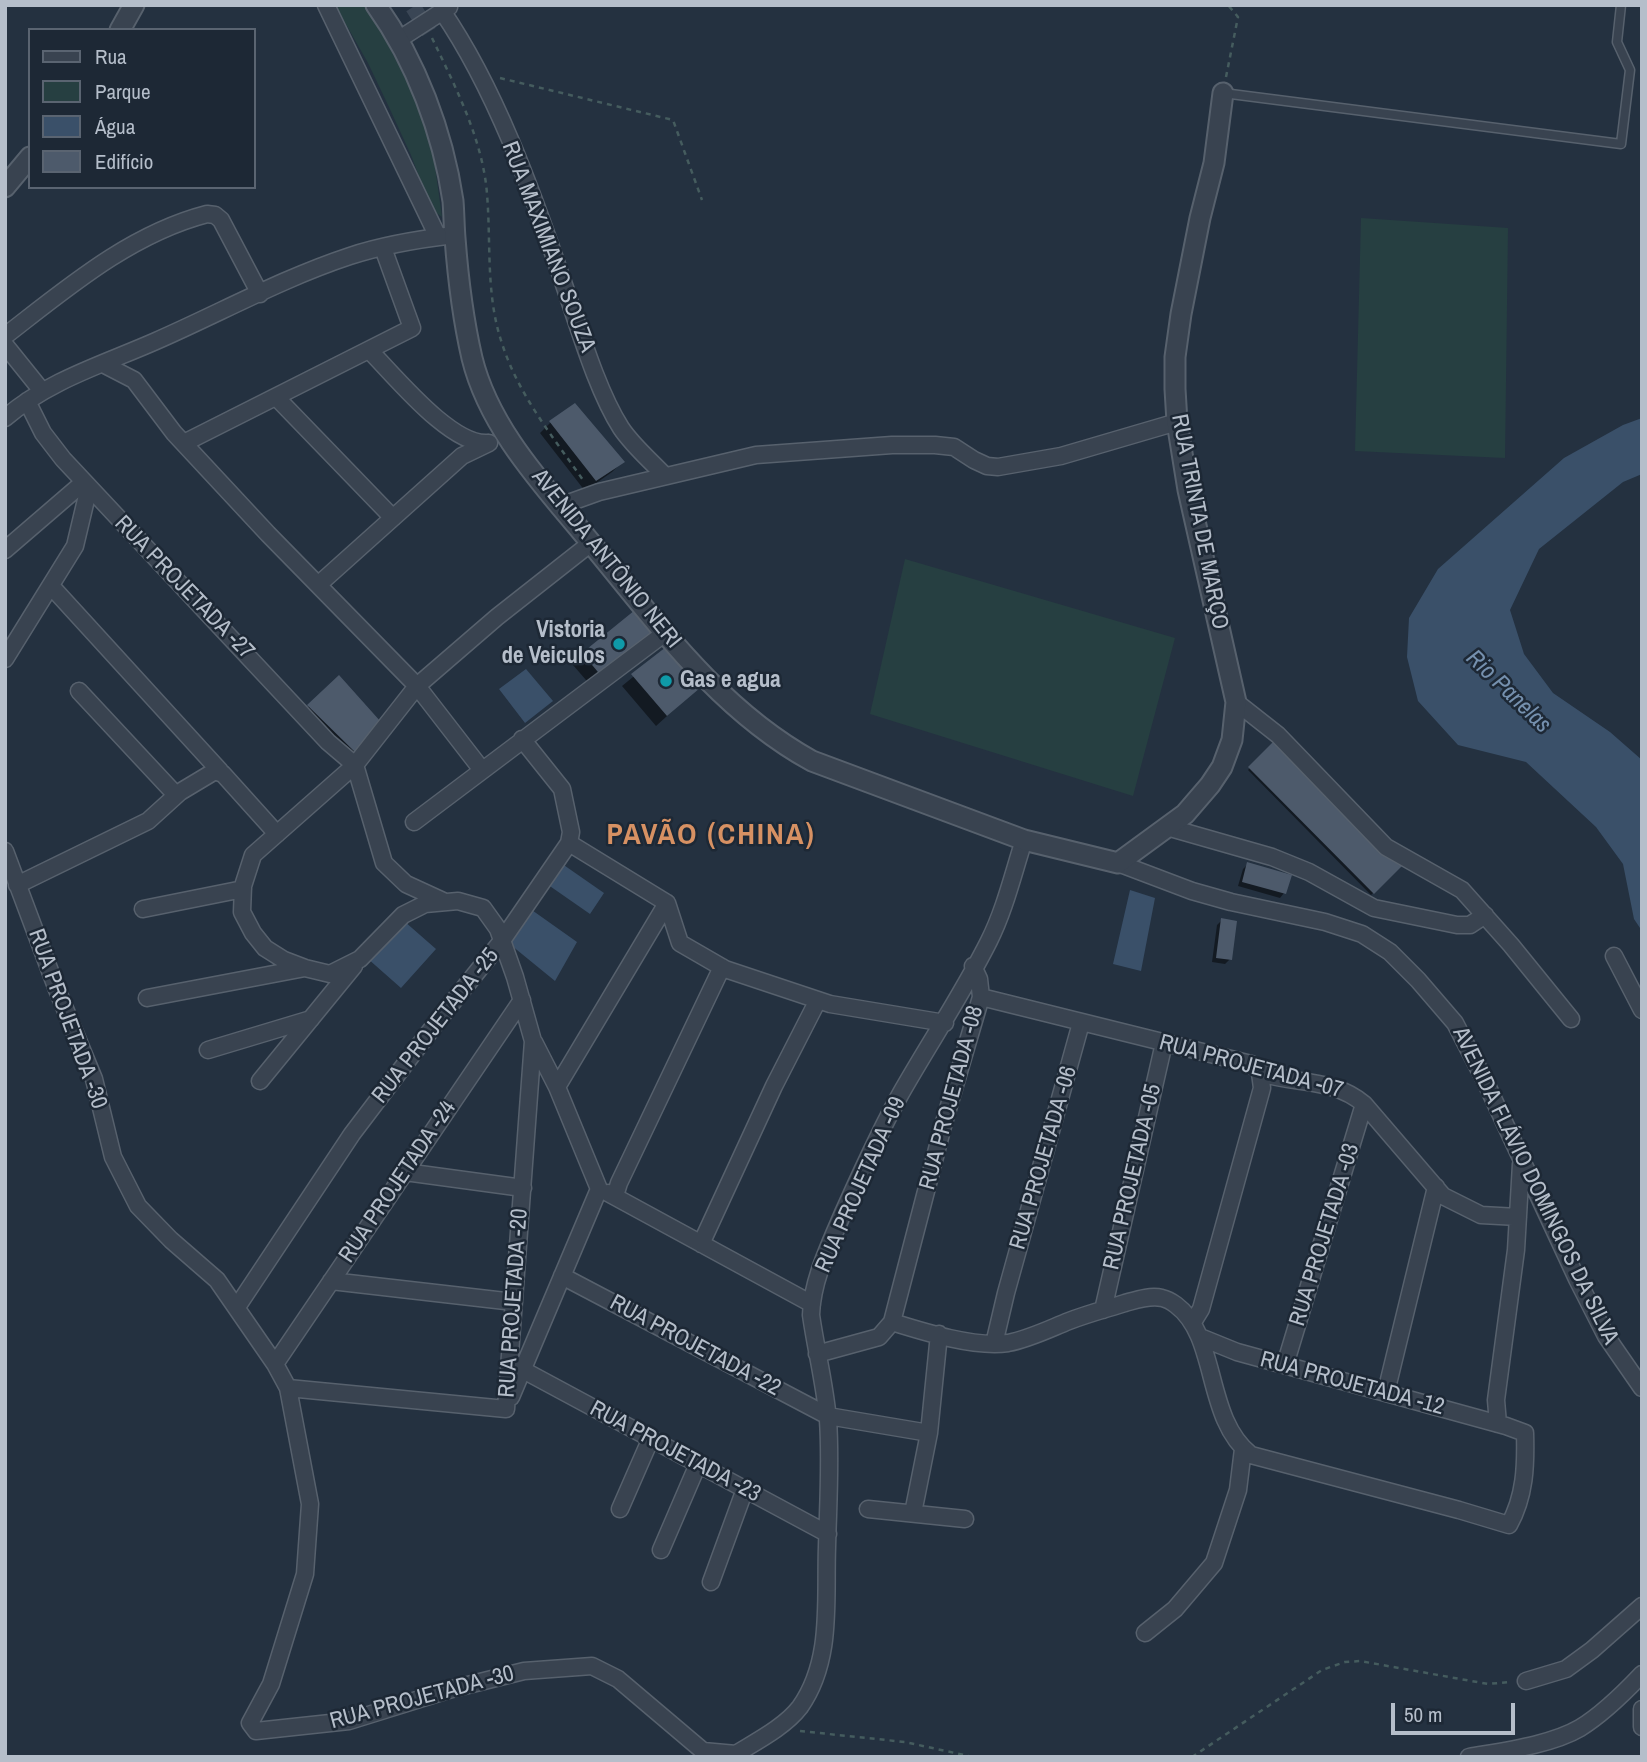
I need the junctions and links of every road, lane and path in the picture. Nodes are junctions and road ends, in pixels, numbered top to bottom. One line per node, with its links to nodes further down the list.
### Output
1 (134, 5): 7 (street)
2 (326, 5): 15 (street)
3 (376, 5): 9 (street, AVENIDA ANTÔNIO NERI)
4 (1228, 5): 11 (path)
5 (1621, 5): 11 (lane)
6 (447, 8): 9 (street); 10 (street, RUA MAXIMIANO SOUZA)
7 (121, 28)
8 (429, 32): 33 (path)
9 (398, 40): 15 (street, AVENIDA ANTÔNIO NERI)
10 (480, 74): 14 (path); 31 (street, RUA MAXIMIANO SOUZA)
11 (1223, 93): 28 (street, RUA TRINTA DE MARÇO)
12 (28, 159): 13 (street)
13 (5, 187)
14 (702, 200)
15 (446, 236): 16 (street); 29 (street, AVENIDA ANTÔNIO NERI)
16 (383, 248): 17 (street); 20 (street)
17 (260, 294): 18 (street); 21 (street)
18 (5, 336)
19 (5, 345): 24 (street)
20 (369, 350): 25 (street); 29 (street)
21 (130, 353): 22 (street); 23 (street)
22 (103, 363): 23 (street); 24 (street)
23 (134, 380): 30 (street)
24 (42, 391): 26 (street)
25 (276, 397): 30 (street); 35 (street)
26 (27, 401): 27 (street); 32 (street, RUA PROJETADA -27)
27 (5, 418)
28 (1177, 422): 31 (street); 44 (street, RUA TRINTA DE MARÇO)
29 (498, 439): 34 (street, AVENIDA ANTÔNIO NERI); 35 (street)
30 (184, 443): 38 (street)
31 (665, 475): 33 (street)
32 (86, 485): 37 (street); 39 (street); 46 (street, RUA PROJETADA -27)
33 (594, 494): 34 (street)
34 (560, 506): 36 (street, AVENIDA ANTÔNIO NERI)
35 (393, 518): 38 (street)
36 (591, 543): 40 (street, AVENIDA ANTÔNIO NERI); 42 (street)
37 (5, 550)
38 (318, 585): 42 (street)
39 (51, 586): 41 (street); 48 (street)
40 (665, 633): 45 (street); 53 (street, AVENIDA ANTÔNIO NERI)
41 (5, 659)
42 (417, 686): 46 (street); 47 (street)
43 (79, 691): 49 (street)
44 (1236, 702): 51 (street); 62 (street)
45 (522, 739): 47 (street); 54 (street)
46 (355, 765): 52 (street); 59 (street)
47 (482, 770): 50 (street)
48 (219, 771): 49 (street); 52 (street)
49 (176, 795): 57 (street)
50 (414, 822)
51 (1167, 827): 56 (street); 62 (street)
52 (277, 834): 58 (street)
53 (1024, 840): 56 (street, AVENIDA ANTÔNIO NERI); 66 (street)
54 (569, 843): 60 (street); 63 (street, RUA PROJETADA -25)
55 (5, 851): 57 (street, RUA PROJETADA -30)
56 (1118, 863): 85 (street, AVENIDA FLÁVIO DOMINGOS DA SILVA)
57 (17, 885): 97 (street, RUA PROJETADA -30)
58 (243, 887): 61 (street); 68 (street)
59 (443, 901): 63 (street, RUA PROJETADA -20); 65 (street)
60 (667, 903): 67 (street); 83 (street)
61 (143, 909)
62 (1485, 915): 75 (street)
63 (502, 942): 71 (street, RUA PROJETADA -20); 97 (street, RUA PROJETADA -25)
64 (1614, 956): 73 (street)
65 (360, 959): 68 (street); 74 (street)
66 (973, 966): 70 (street, RUA PROJETADA -08); 76 (street, RUA PROJETADA -09)
67 (722, 967): 72 (street); 90 (street)
68 (305, 968): 69 (street)
69 (147, 998)
70 (981, 998): 77 (street, RUA PROJETADA -07); 99 (street, RUA PROJETADA -08)
71 (522, 1000): 78 (street, RUA PROJETADA -20); 86 (street, RUA PROJETADA -24)
72 (818, 1000): 76 (street); 92 (street)
73 (1642, 1010)
74 (311, 1018): 80 (street); 82 (street)
75 (1571, 1018)
76 (945, 1023): 96 (street, RUA PROJETADA -09)
77 (1081, 1023): 79 (street, RUA PROJETADA -07); 102 (street, RUA PROJETADA -06)
78 (533, 1041): 83 (street); 88 (street, RUA PROJETADA -20)
79 (1164, 1043): 81 (street, RUA PROJETADA -07); 98 (street, RUA PROJETADA -05)
80 (208, 1050)
81 (1260, 1073): 84 (street, RUA PROJETADA -07); 100 (street)
82 (260, 1081)
83 (557, 1087): 89 (street)
84 (1363, 1104): 87 (street, RUA PROJETADA -07); 105 (street, RUA PROJETADA -03)
85 (1521, 1162): 91 (street); 108 (street, AVENIDA FLÁVIO DOMINGOS DA SILVA)
86 (405, 1172): 88 (street); 94 (street, RUA PROJETADA -24)
87 (1436, 1187): 91 (street, RUA PROJETADA -07); 109 (street)
88 (523, 1188): 95 (street, RUA PROJETADA -20)
89 (599, 1189): 90 (street); 93 (street, RUA PROJETADA -20)
90 (615, 1196): 92 (street)
91 (1518, 1217): 112 (street)
92 (701, 1244): 96 (street)
93 (562, 1276): 106 (street, RUA PROJETADA -20); 111 (street, RUA PROJETADA -22)
94 (331, 1282): 95 (street); 104 (street, RUA PROJETADA -24)
95 (514, 1302): 110 (street, RUA PROJETADA -20)
96 (811, 1304): 103 (street, RUA PROJETADA -09)
97 (237, 1307): 104 (street, RUA PROJETADA -30)
98 (1103, 1310): 100 (street, RUA PROJETADA -12); 102 (street, RUA PROJETADA -12)
99 (892, 1322): 101 (street, RUA PROJETADA -12); 103 (street)
100 (1196, 1330): 105 (street, RUA PROJETADA -12); 115 (street)
101 (939, 1334): 102 (street, RUA PROJETADA -12); 113 (street)
102 (994, 1343)
103 (817, 1354): 111 (street, RUA PROJETADA -09)
104 (275, 1364): 107 (street, RUA PROJETADA -30)
105 (1285, 1365): 109 (street, RUA PROJETADA -12)
106 (523, 1370): 110 (street, RUA PROJETADA -20); 114 (street, RUA PROJETADA -23)
107 (288, 1388): 110 (street); 132 (street, RUA PROJETADA -30)
108 (1642, 1388)
109 (1386, 1392): 112 (street, RUA PROJETADA -12)
110 (506, 1409)
111 (828, 1416): 113 (street, RUA PROJETADA -22); 122 (street, RUA PROJETADA -09)
112 (1502, 1425): 115 (street)
113 (929, 1433): 120 (street)
114 (650, 1438): 116 (street, RUA PROJETADA -23); 118 (street)
115 (1247, 1452): 126 (street)
116 (698, 1464): 117 (street, RUA PROJETADA -23); 123 (street)
117 (745, 1489): 122 (street, RUA PROJETADA -23); 124 (street)
118 (620, 1509)
119 (868, 1509): 120 (street)
120 (913, 1513): 121 (street)
121 (965, 1519)
122 (828, 1534): 131 (street, RUA PROJETADA -09)
123 (661, 1550)
124 (711, 1582)
125 (1642, 1606): 128 (street)
126 (1145, 1633)
127 (1642, 1674): 135 (street)
128 (1526, 1681): 134 (path)
129 (1642, 1709): 130 (street)
130 (1642, 1727)
131 (774, 1728): 132 (street); 133 (path)
132 (734, 1755)
133 (973, 1757)
134 (1192, 1757)
135 (1469, 1757)

